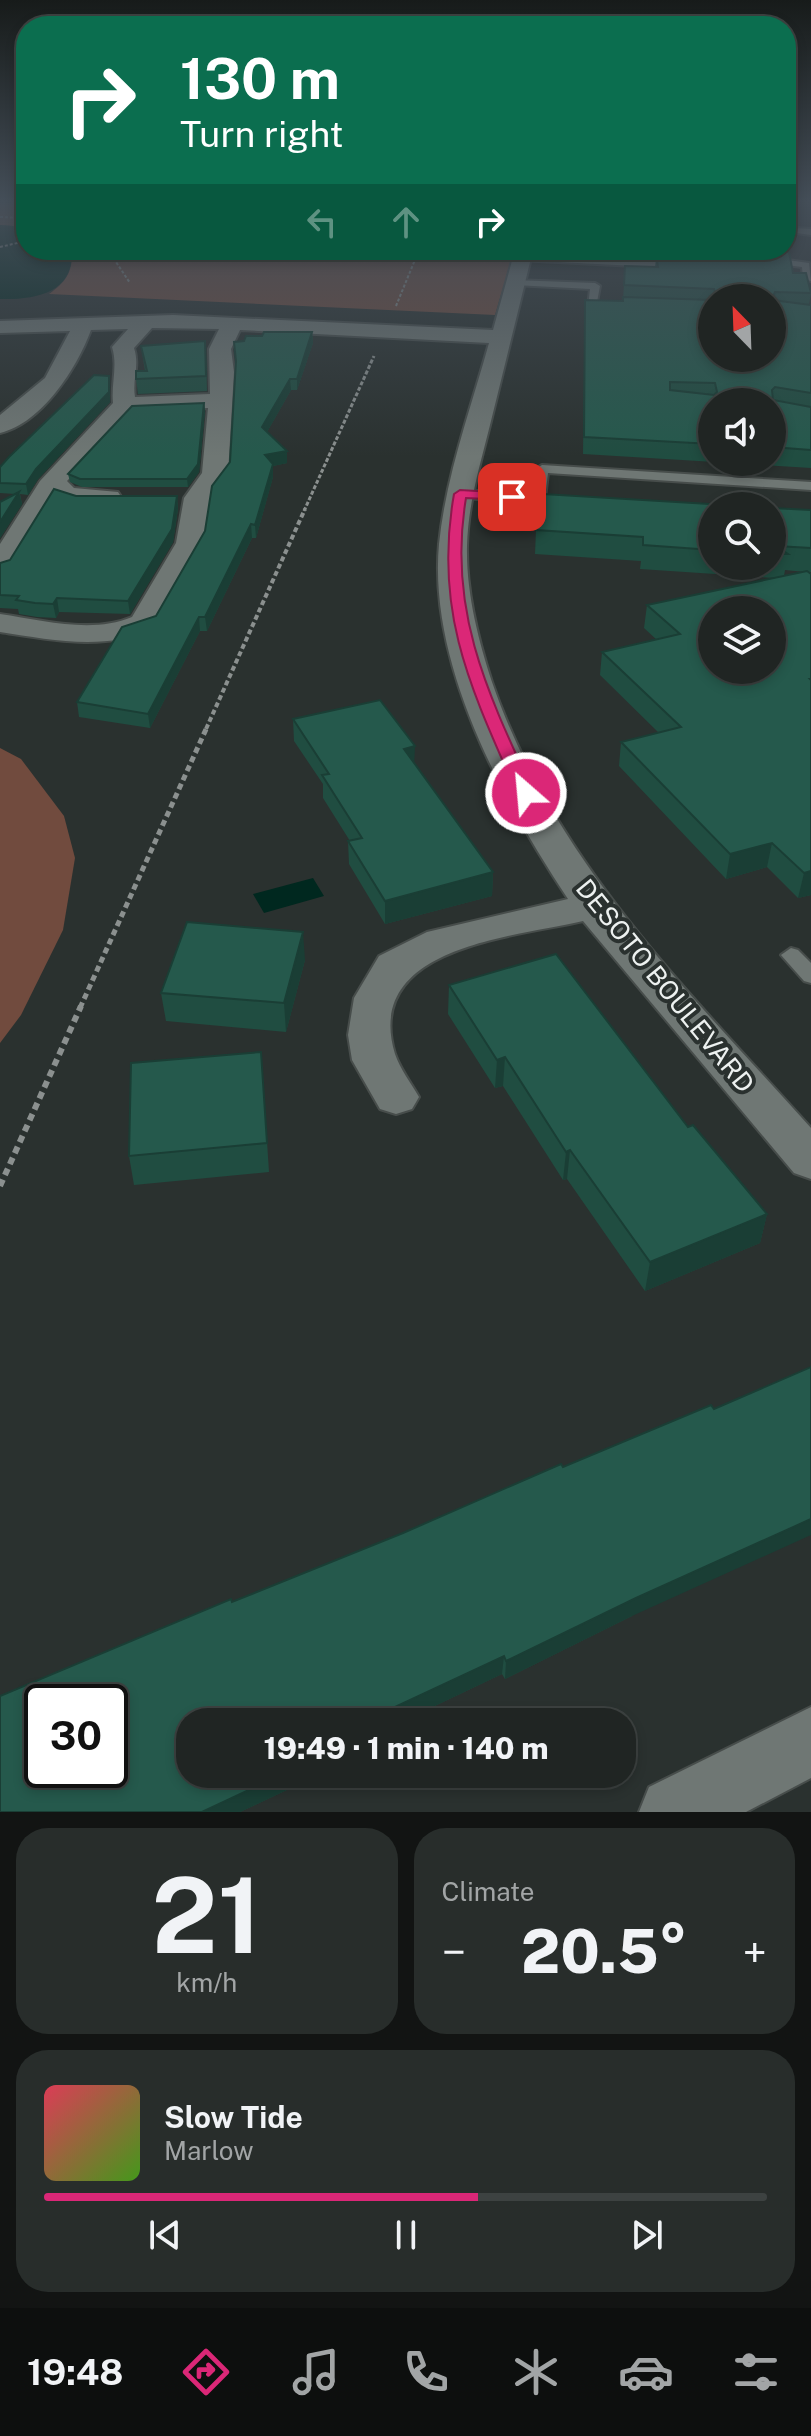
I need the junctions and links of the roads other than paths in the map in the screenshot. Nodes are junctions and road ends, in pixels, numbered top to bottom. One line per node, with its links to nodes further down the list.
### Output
1 (514, 288): 8 (street, DESOTO BOULEVARD)
2 (595, 288): 3 (lane)
3 (622, 306)
4 (147, 321): 5 (street); 6 (street); 10 (street)
5 (84, 322): 7 (street); 11 (street)
6 (233, 323): 8 (street); 9 (street)
7 (0, 327)
8 (501, 337): 14 (street, DESOTO BOULEVARD)
9 (218, 401): 10 (street); 17 (street)
10 (125, 404): 12 (street)
11 (0, 426)
12 (53, 481): 15 (street); 20 (street)
13 (811, 486): 18 (lane)
14 (460, 494): 18 (lane); 22 (street, DESOTO BOULEVARD)
15 (138, 498)
16 (168, 498): 17 (street)
17 (197, 498): 21 (street)
18 (538, 498): 19 (lane)
19 (554, 499)
20 (0, 566)
21 (0, 623)
22 (593, 906): 25 (street); 26 (street, DESOTO BOULEVARD)
23 (791, 955): 24 (lane)
24 (811, 976)
25 (396, 1097)
26 (811, 1160)
27 (811, 1741): 28 (street)
28 (674, 1812)

